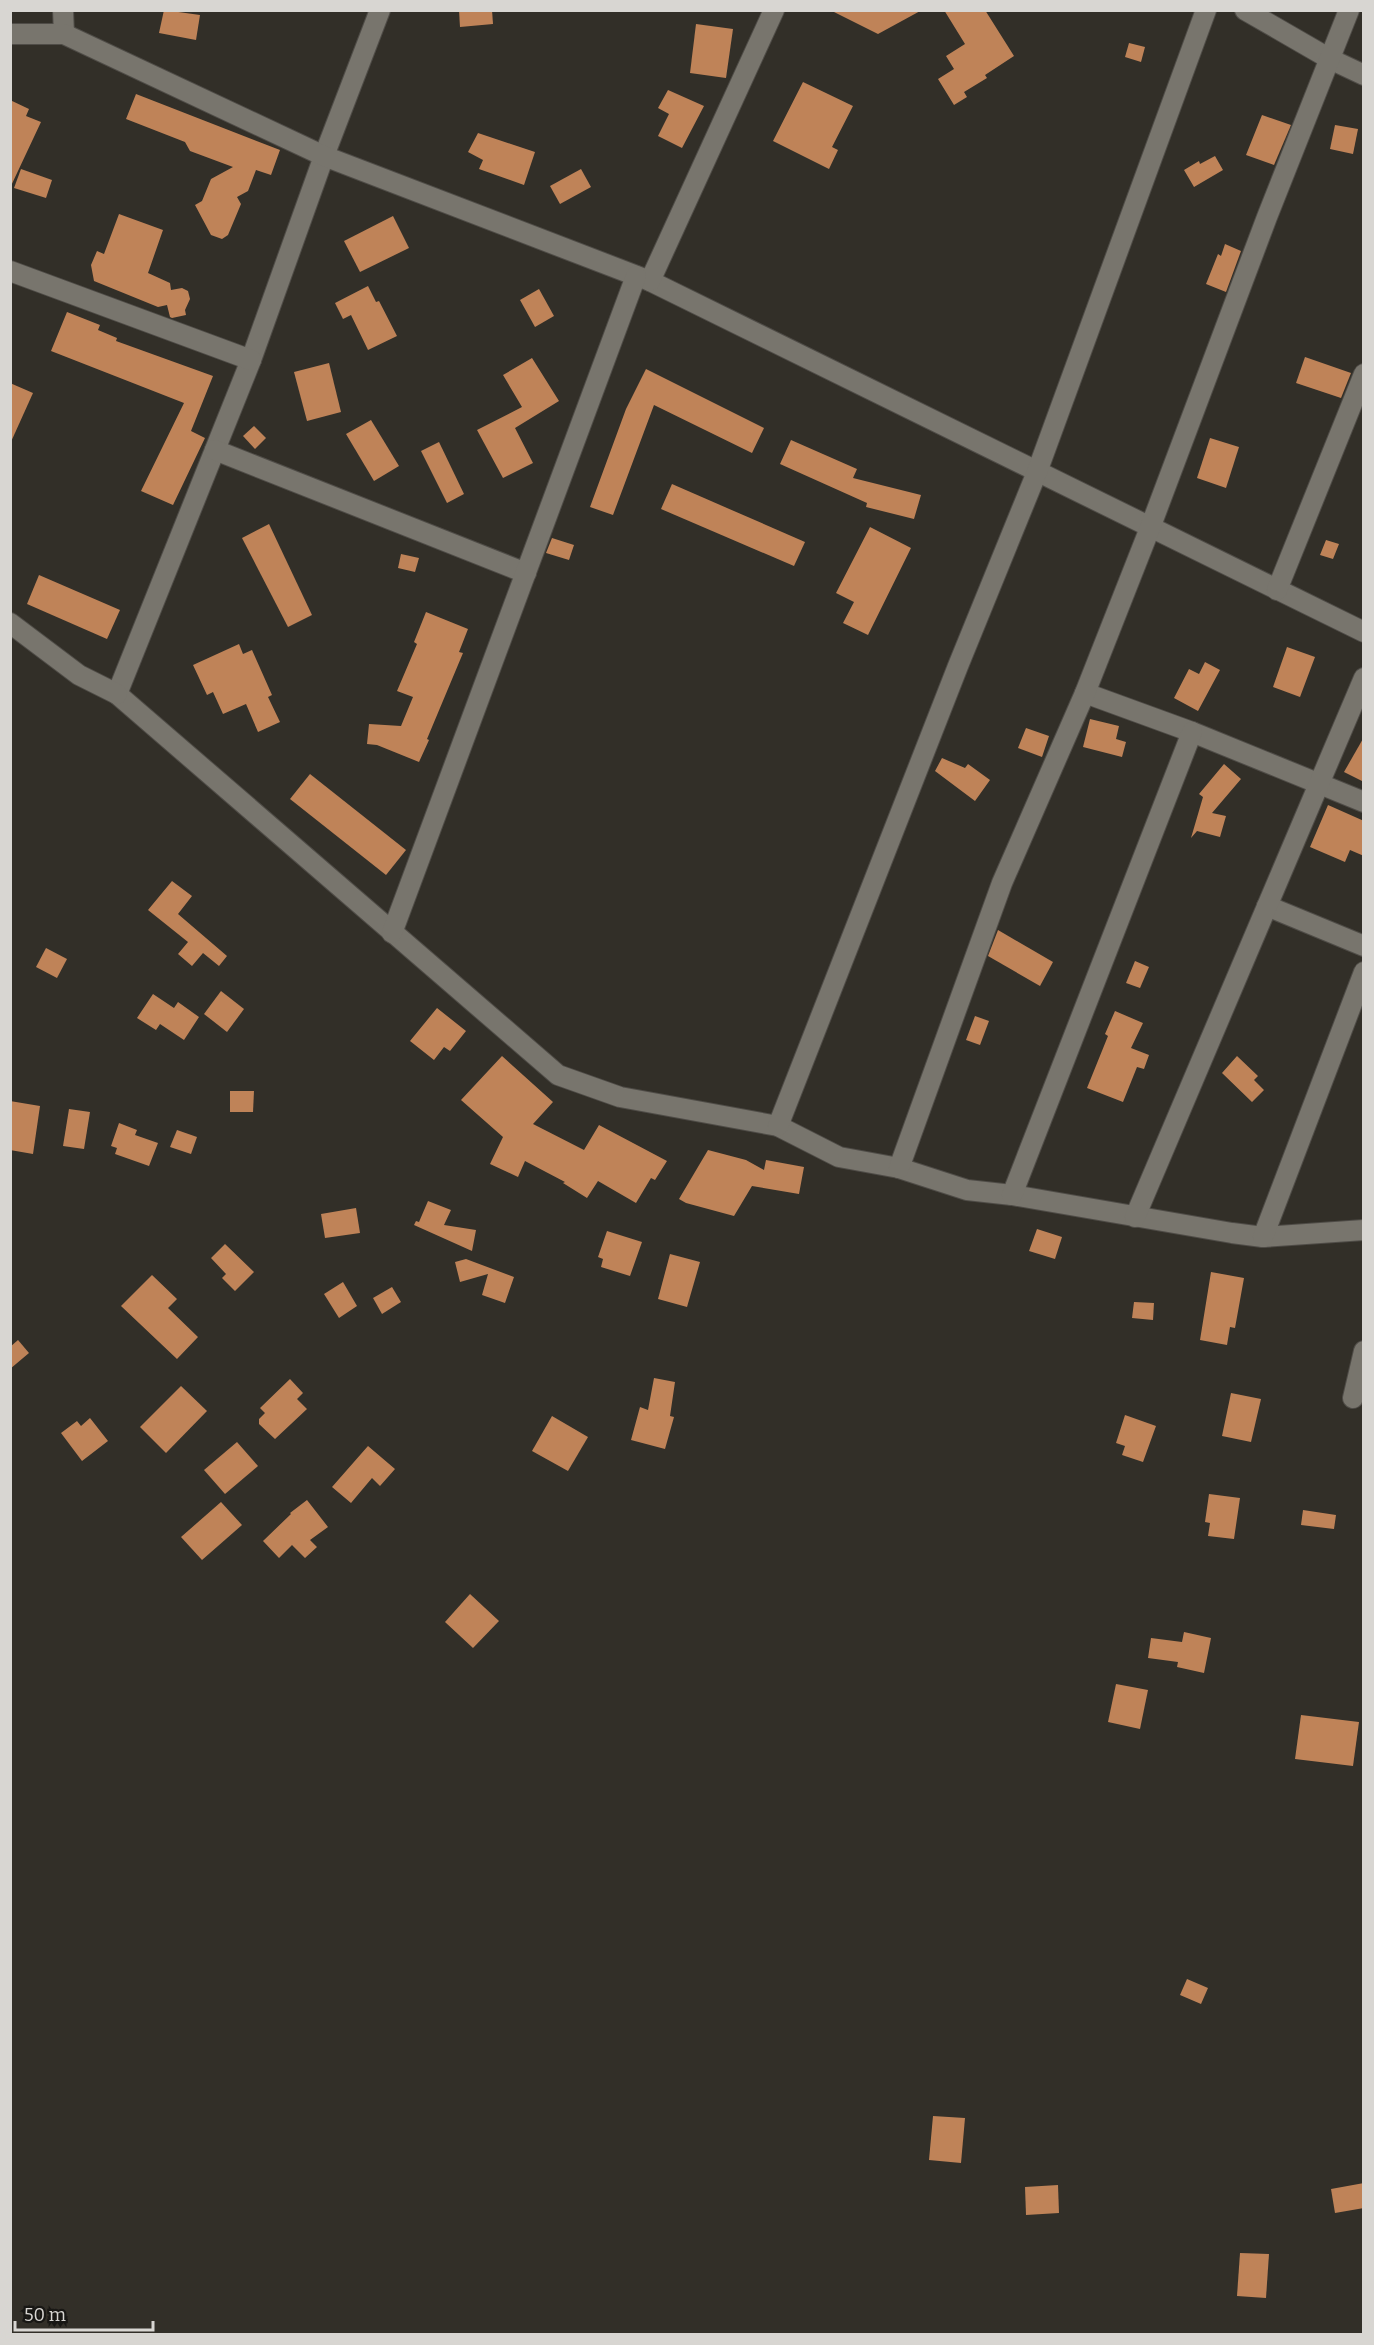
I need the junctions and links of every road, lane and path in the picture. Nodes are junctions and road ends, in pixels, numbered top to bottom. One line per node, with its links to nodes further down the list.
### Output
1 (63, 10): 8 (street)
2 (380, 10): 11 (street)
3 (774, 10): 13 (street)
4 (1206, 10): 17 (street)
5 (1245, 10): 9 (street)
6 (1349, 10): 9 (street)
7 (10, 34): 8 (street)
8 (64, 34): 11 (street)
9 (1330, 59): 10 (street); 18 (street)
10 (1364, 75)
11 (324, 156): 13 (street); 14 (street)
12 (10, 271): 14 (street)
13 (643, 278): 17 (street); 19 (street)
14 (251, 360): 16 (street)
15 (1364, 374): 20 (street)
16 (214, 450): 19 (street); 25 (street)
17 (1036, 472): 18 (street); 33 (street)
18 (1150, 528): 20 (street); 24 (street)
19 (526, 573): 30 (street)
20 (1277, 590): 22 (street)
21 (10, 623): 25 (street)
22 (1364, 632)
23 (1364, 678): 27 (street)
24 (1085, 693): 26 (street); 34 (street)
25 (117, 694): 30 (street)
26 (1192, 732): 27 (street); 35 (street)
27 (1319, 783): 28 (street); 29 (street)
28 (1364, 802)
29 (1267, 906): 31 (street); 36 (street)
30 (392, 933): 33 (street)
31 (1364, 946)
32 (1364, 972): 38 (street)
33 (778, 1126): 34 (street)
34 (898, 1168): 35 (street)
35 (1012, 1195): 36 (street)
36 (1135, 1217): 38 (street)
37 (1364, 1230): 38 (street)
38 (1263, 1237)
39 (1364, 1351): 40 (street)
40 (1353, 1398)

